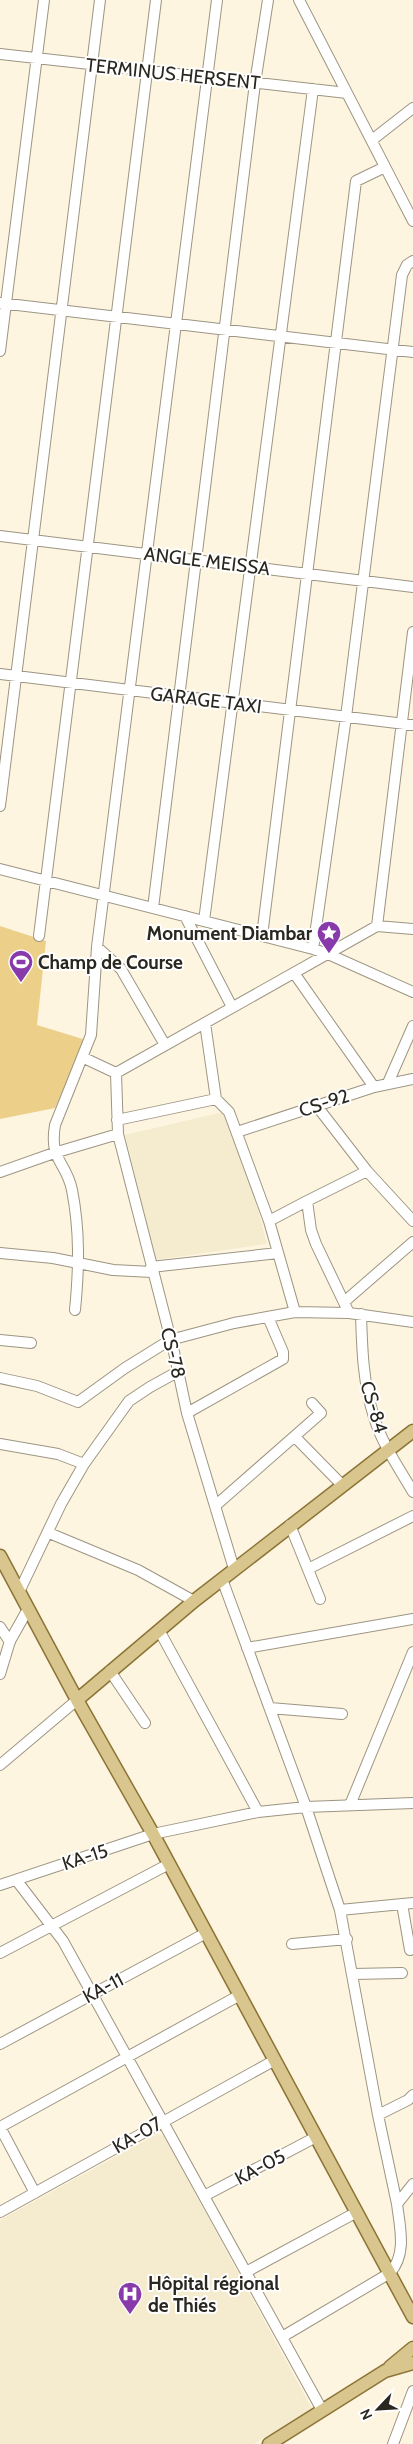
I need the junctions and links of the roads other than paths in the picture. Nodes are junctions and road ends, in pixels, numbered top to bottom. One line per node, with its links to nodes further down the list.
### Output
1 (44, 0): 8 (street)
2 (100, 0): 9 (street)
3 (156, 0): 10 (street)
4 (217, 0): 11 (street)
5 (268, 0): 12 (street)
6 (300, 0): 14 (street)
7 (0, 54): 8 (street, TERMINUS HERSENT)
8 (36, 58): 9 (street, TERMINUS HERSENT); 21 (street)
9 (91, 64): 10 (street, TERMINUS HERSENT); 22 (street)
10 (147, 71): 11 (street, TERMINUS HERSENT); 23 (street)
11 (207, 78): 12 (street, TERMINUS HERSENT); 24 (street)
12 (255, 83): 13 (street, TERMINUS HERSENT); 25 (street)
13 (313, 89): 14 (street, TERMINUS HERSENT); 26 (street)
14 (346, 93): 16 (street)
15 (413, 108): 16 (street)
16 (372, 140): 17 (street)
17 (385, 166): 18 (street); 27 (street)
18 (408, 201): 19 (street)
19 (413, 221)
20 (413, 261): 29 (street)
21 (3, 303): 22 (street); 28 (street)
22 (60, 310): 23 (street); 32 (street)
23 (116, 316): 24 (street); 33 (street)
24 (176, 324): 25 (street); 34 (street)
25 (224, 330): 26 (street); 35 (street)
26 (280, 336): 27 (street); 36 (street)
27 (337, 343): 29 (street); 37 (street)
28 (0, 350)
29 (394, 350): 30 (street); 38 (street)
30 (413, 352)
31 (0, 536): 32 (street, ANGLE MEISSA)
32 (32, 540): 33 (street, ANGLE MEISSA); 42 (street)
33 (87, 546): 34 (street, ANGLE MEISSA); 43 (street)
34 (146, 554): 35 (street, ANGLE MEISSA); 44 (street)
35 (196, 560): 36 (street, ANGLE MEISSA); 45 (street)
36 (250, 567): 37 (street, ANGLE MEISSA); 46 (street)
37 (308, 574): 38 (street, ANGLE MEISSA); 47 (street)
38 (362, 581): 39 (street, ANGLE MEISSA); 48 (street)
39 (413, 587)
40 (413, 632): 49 (street)
41 (0, 674): 42 (street, GARAGE TAXI)
42 (16, 676): 43 (street, GARAGE TAXI); 51 (street)
43 (70, 683): 44 (street, GARAGE TAXI); 53 (street)
44 (129, 690): 45 (street, GARAGE TAXI); 54 (street)
45 (179, 697): 46 (street, GARAGE TAXI); 55 (street)
46 (232, 703): 47 (street, GARAGE TAXI); 57 (street)
47 (290, 710): 48 (street, GARAGE TAXI); 61 (street)
48 (346, 717): 49 (street, GARAGE TAXI); 63 (street)
49 (402, 724): 50 (street, GARAGE TAXI); 58 (street)
50 (413, 725)
51 (0, 806)
52 (0, 869): 53 (street)
53 (45, 880): 54 (street); 60 (street)
54 (103, 895): 55 (street); 62 (street)
55 (153, 908): 56 (street)
56 (186, 916): 57 (street); 67 (street)
57 (204, 921): 61 (street)
58 (377, 926): 59 (street); 64 (street)
59 (413, 928)
60 (39, 936)
61 (262, 936): 63 (street)
62 (97, 946): 70 (street); 71 (street)
63 (313, 949): 64 (street)
64 (328, 954): 65 (street); 66 (street)
65 (294, 973): 67 (street); 75 (street)
66 (413, 992)
67 (232, 1007): 68 (street)
68 (205, 1023): 70 (street); 76 (street)
69 (413, 1026): 74 (street)
70 (165, 1045): 72 (street)
71 (84, 1058): 72 (street); 81 (street)
72 (116, 1073): 78 (street, CS-78)
73 (413, 1079): 74 (street, CS-92)
74 (388, 1083): 75 (street, CS-92)
75 (374, 1087): 77 (street, CS-92)
76 (221, 1102): 78 (street); 79 (street)
77 (316, 1105): 79 (street, CS-92); 82 (street)
78 (117, 1120): 80 (street, CS-78)
79 (237, 1132): 85 (street)
80 (118, 1134): 81 (street); 91 (street, CS-78)
81 (54, 1153): 83 (street); 90 (street)
82 (367, 1171): 84 (street); 86 (street)
83 (0, 1172)
84 (307, 1202): 85 (street); 92 (street)
85 (269, 1221): 89 (street)
86 (413, 1221)
87 (413, 1242): 92 (street)
88 (0, 1253): 90 (street)
89 (278, 1253): 91 (street); 94 (street)
90 (80, 1264): 91 (street); 93 (street)
91 (152, 1269): 100 (street, CS-78)
92 (344, 1302): 95 (street)
93 (75, 1310)
94 (295, 1312): 95 (street); 97 (street)
95 (349, 1313): 96 (street)
96 (361, 1314): 98 (street); 109 (street, CS-84)
97 (268, 1317): 100 (street); 105 (street)
98 (413, 1322)
99 (0, 1340): 101 (street)
100 (170, 1340): 102 (street, CS-78); 103 (street)
101 (31, 1343)
102 (178, 1372): 105 (street, CS-78); 110 (street)
103 (0, 1378)
104 (312, 1403): 107 (street)
105 (187, 1413): 113 (street, CS-78)
106 (413, 1431): 109 (main road)
107 (295, 1437): 111 (street); 113 (street)
108 (0, 1444): 110 (street)
109 (389, 1450): 111 (main road); 112 (street, CS-84)
110 (84, 1464): 116 (street)
111 (342, 1485): 115 (main road)
112 (413, 1492)
113 (215, 1506): 118 (street, CS-78)
114 (413, 1516): 119 (street)
115 (290, 1525): 118 (main road); 119 (street)
116 (49, 1533): 121 (street); 123 (street)
117 (0, 1556): 121 (main road)
118 (234, 1569): 120 (main road)
119 (308, 1569): 122 (street)
120 (222, 1579): 123 (main road); 129 (street)
121 (19, 1592): 124 (main road)
122 (320, 1599)
123 (194, 1601): 127 (main road)
124 (28, 1609): 128 (street); 133 (main road)
125 (413, 1619): 129 (street)
126 (0, 1627): 128 (street)
127 (159, 1630): 131 (main road); 141 (street)
128 (10, 1642): 132 (street)
129 (247, 1648): 134 (street)
130 (413, 1652): 139 (street)
131 (110, 1671): 133 (main road); 136 (street)
132 (0, 1674)
133 (77, 1700): 137 (street); 142 (main road)
134 (270, 1708): 135 (street); 140 (street)
135 (342, 1714)
136 (145, 1723)
137 (0, 1765)
138 (413, 1803): 139 (street, KA-15)
139 (350, 1805): 140 (street, KA-15)
140 (306, 1807): 141 (street, KA-15); 147 (street)
141 (258, 1812): 142 (street, KA-15)
142 (153, 1834): 143 (main road); 144 (street, KA-15)
143 (169, 1864): 148 (street); 149 (main road)
144 (17, 1881): 145 (street, KA-15); 148 (street)
145 (0, 1885)
146 (408, 1903): 147 (street); 152 (street)
147 (340, 1910): 150 (street)
148 (51, 1926): 153 (street); 156 (street)
149 (206, 1933): 156 (street, KA-11); 157 (main road)
150 (346, 1939): 151 (street); 155 (street)
151 (292, 1944)
152 (410, 1950)
153 (0, 1953)
154 (402, 1973): 155 (street)
155 (353, 1974): 162 (street)
156 (92, 1994): 158 (street, KA-11); 159 (street)
157 (240, 1995): 159 (street); 160 (main road)
158 (0, 2044)
159 (127, 2057): 163 (street); 164 (street)
160 (275, 2060): 163 (street, KA-07); 165 (main road)
161 (413, 2094): 162 (street)
162 (378, 2115): 169 (street)
163 (162, 2120): 167 (street, KA-07); 168 (street)
164 (0, 2127): 167 (street)
165 (316, 2137): 168 (street, KA-05); 171 (main road)
166 (413, 2184): 169 (street)
167 (35, 2193): 170 (street, KA-07)
168 (204, 2196): 172 (street)
169 (398, 2204): 173 (street)
170 (0, 2212)
171 (356, 2212): 172 (street); 173 (main road)
172 (246, 2272): 175 (street)
173 (390, 2274): 174 (main road); 175 (street)
174 (412, 2315)
175 (282, 2337): 180 (street)
176 (413, 2348): 178 (main road)
177 (413, 2363): 178 (main road)
178 (385, 2371): 180 (main road)
179 (413, 2391): 182 (street)
180 (322, 2410): 181 (main road)
181 (269, 2444)
182 (392, 2444)

